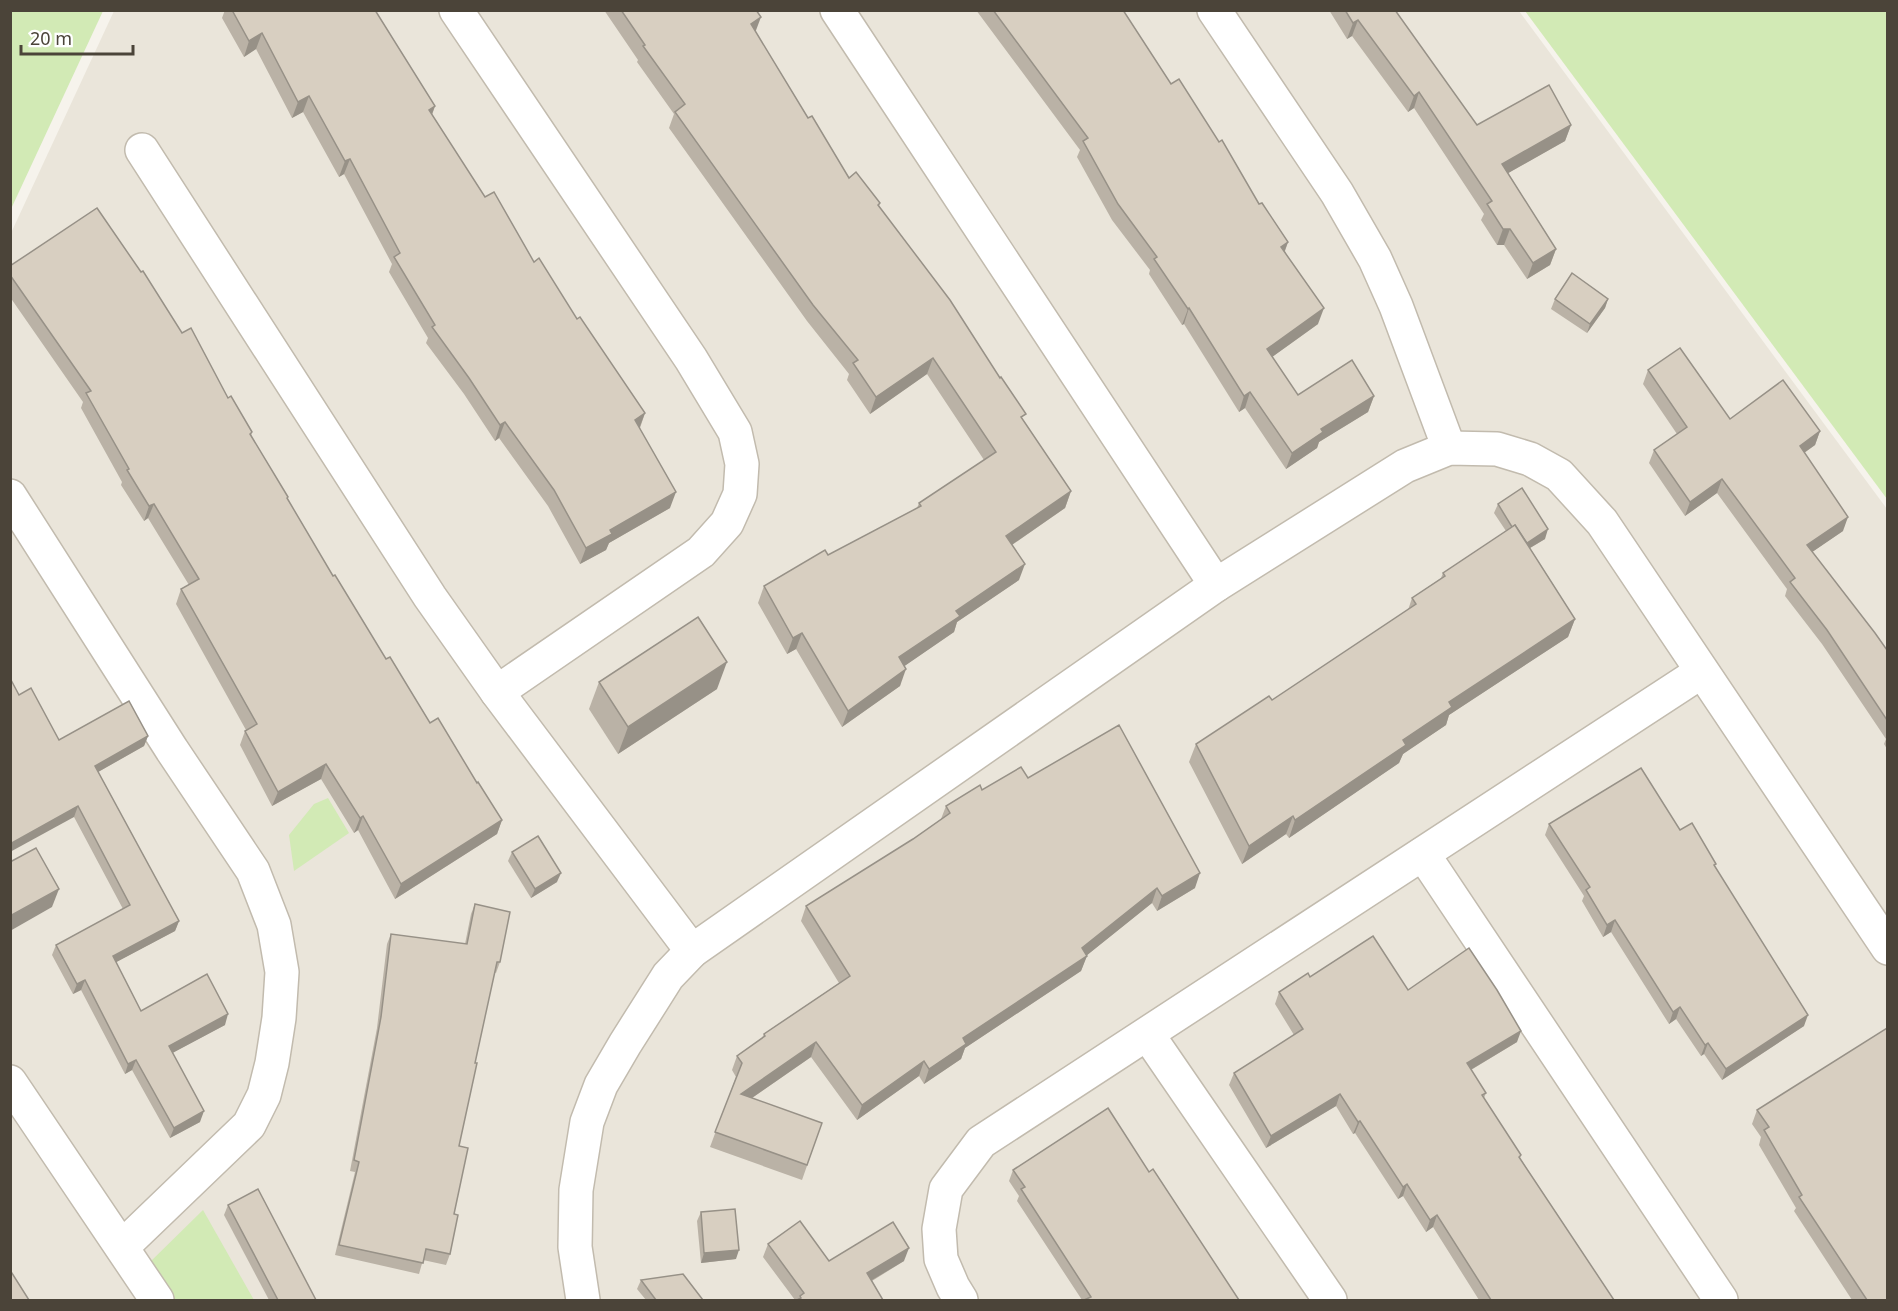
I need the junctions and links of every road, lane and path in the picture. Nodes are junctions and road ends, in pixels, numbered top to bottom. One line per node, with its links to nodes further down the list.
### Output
1 (456, 10): 9 (street)
2 (837, 10): 7 (street)
3 (1214, 10): 5 (street)
4 (142, 150): 9 (street)
5 (1449, 448): 7 (street); 8 (street)
6 (10, 496): 15 (street)
7 (1216, 585): 12 (street)
8 (1701, 672): 10 (street); 11 (street)
9 (497, 692): 12 (street)
10 (1424, 854): 13 (street); 20 (street)
11 (1887, 948)
12 (692, 951): 17 (street)
13 (1148, 1035): 18 (street); 19 (street)
14 (10, 1082): 15 (street)
15 (122, 1247): 16 (street)
16 (157, 1300)
17 (583, 1300)
18 (961, 1300)
19 (1330, 1300)
20 (1721, 1300)

